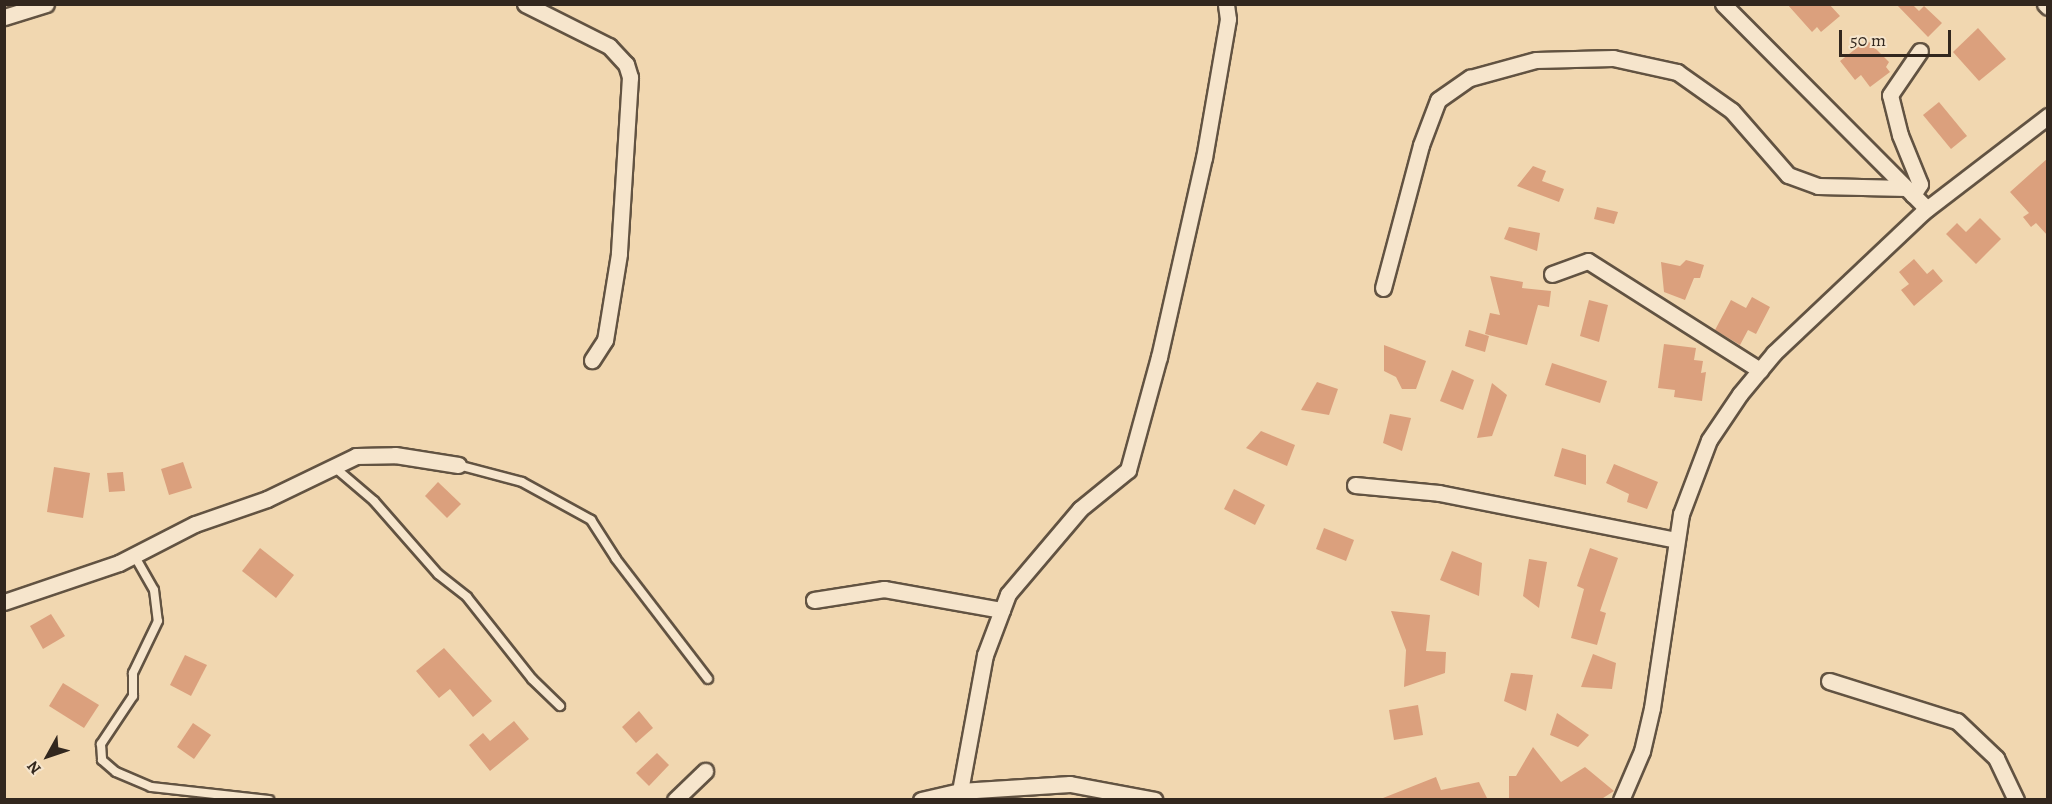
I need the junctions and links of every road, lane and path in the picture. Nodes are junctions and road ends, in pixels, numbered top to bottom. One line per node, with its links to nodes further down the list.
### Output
1 (46, 4): 5 (street)
2 (525, 4): 12 (street)
3 (1226, 4): 21 (street)
4 (1723, 4): 8 (street)
5 (4, 17)
6 (1920, 51): 8 (street)
7 (2048, 116): 9 (street)
8 (1910, 191): 9 (street); 11 (street)
9 (1927, 209): 13 (street)
10 (1552, 274): 13 (street)
11 (1383, 288)
12 (592, 360)
13 (1760, 370): 17 (street)
14 (332, 465): 15 (street); 18 (street); 24 (lane)
15 (458, 465): 22 (lane)
16 (1355, 484): 17 (street)
17 (1676, 540): 31 (street)
18 (134, 554): 20 (street); 27 (lane)
19 (814, 600): 21 (street)
20 (4, 602)
21 (1002, 610): 26 (street)
22 (708, 679)
23 (1829, 681): 32 (street)
24 (560, 706)
25 (705, 771): 28 (street)
26 (960, 791): 29 (street); 30 (street)
27 (269, 800)
28 (675, 800)
29 (921, 800)
30 (1155, 800)
31 (1621, 800)
32 (2016, 800)

